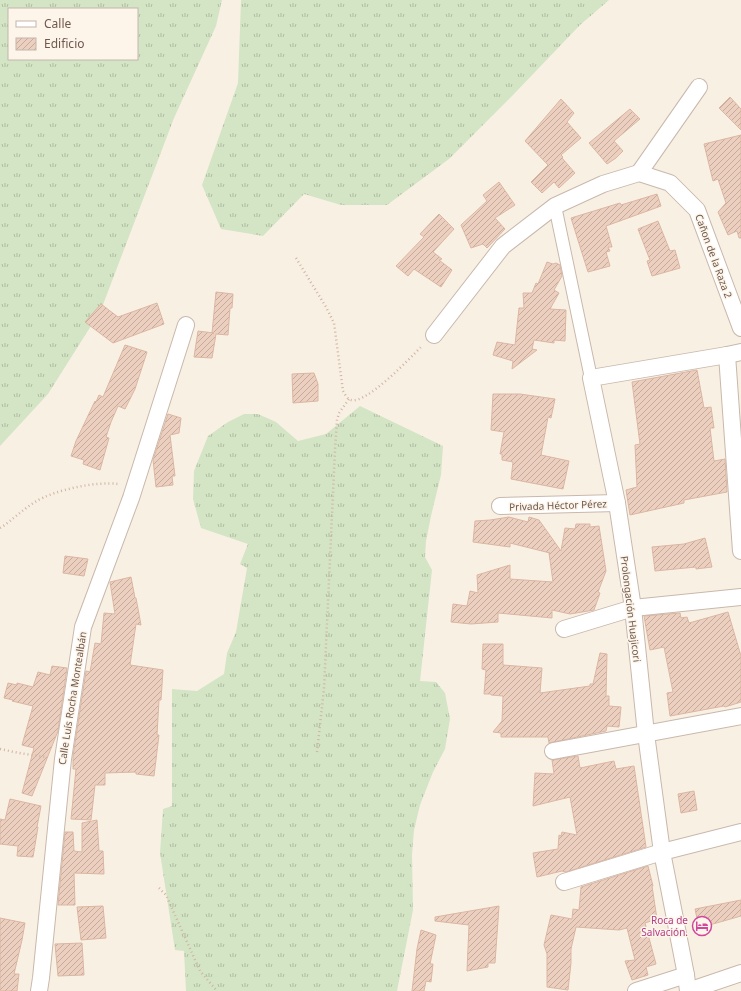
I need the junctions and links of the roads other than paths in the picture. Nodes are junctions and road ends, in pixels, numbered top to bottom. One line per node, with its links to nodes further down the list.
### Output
1 (699, 86): 2 (street)
2 (639, 173): 3 (street); 5 (street, Cañon de la Raza 2)
3 (554, 206): 6 (street); 8 (street)
4 (186, 325): 23 (street, Calle Luís Rocha Montealbán)
5 (741, 328)
6 (434, 335)
7 (734, 353): 8 (street); 11 (street)
8 (591, 378): 9 (street, Prolongación Huajicori)
9 (617, 503): 10 (street, Privada Héctor Pérez); 13 (street, Prolongación Huajicori)
10 (500, 506)
11 (741, 551)
12 (741, 597): 13 (street)
13 (632, 608): 14 (street); 16 (street, Prolongación Huajicori)
14 (564, 629)
15 (741, 716): 16 (street)
16 (646, 734): 17 (street); 19 (street, Prolongación Huajicori)
17 (553, 751)
18 (741, 832): 19 (street)
19 (662, 852): 20 (street); 22 (street, Prolongación Huajicori)
20 (564, 882)
21 (741, 973): 25 (street)
22 (686, 975): 24 (street); 25 (street, Prolongación Huajicori)
23 (39, 991)
24 (636, 991)
25 (688, 991)

